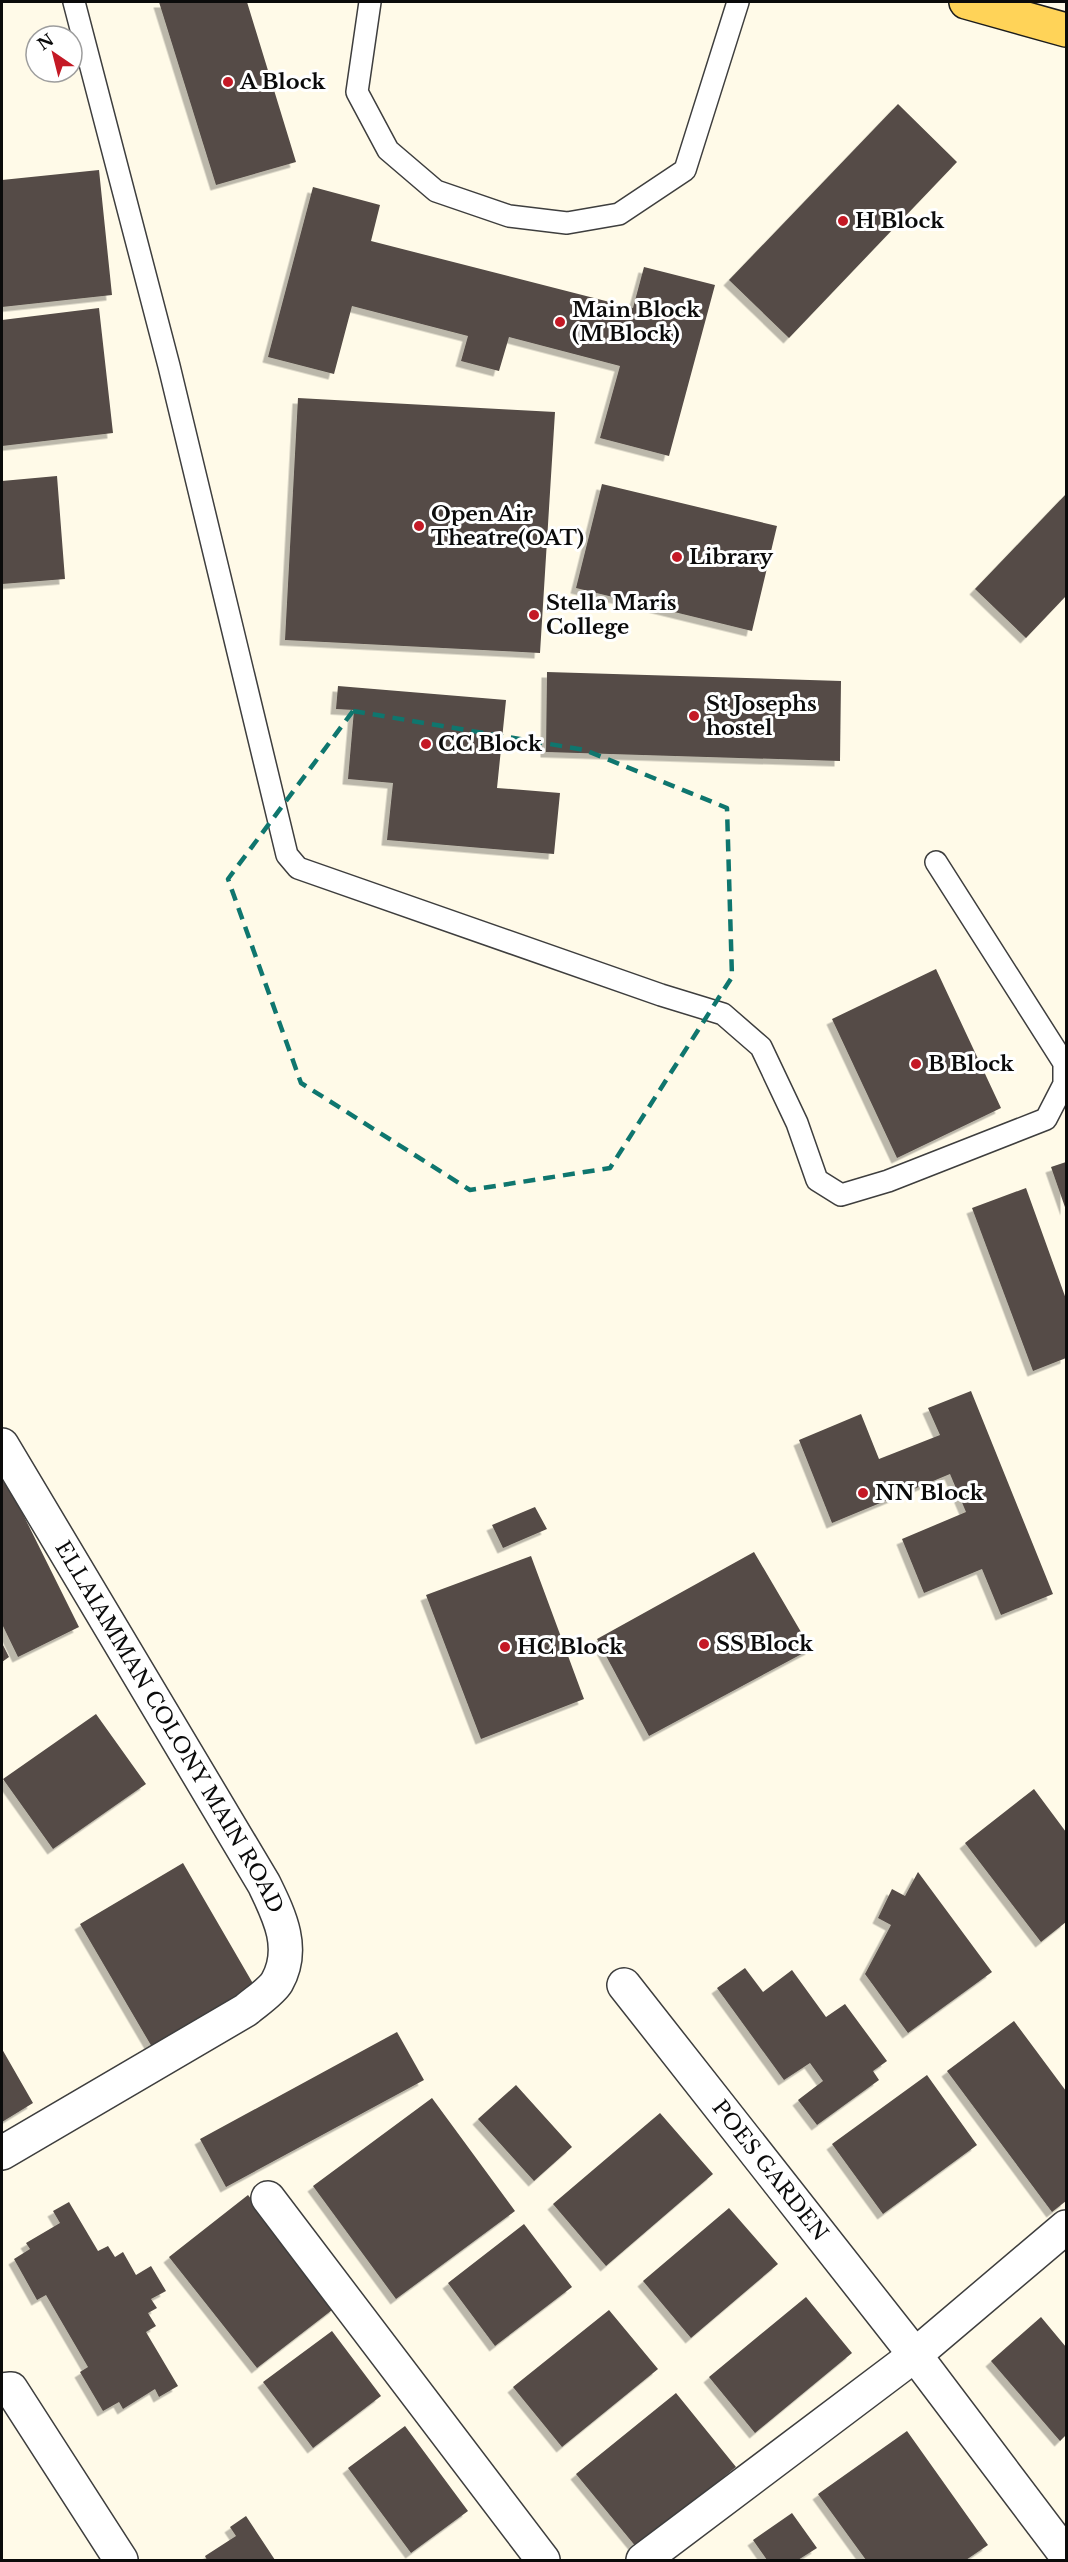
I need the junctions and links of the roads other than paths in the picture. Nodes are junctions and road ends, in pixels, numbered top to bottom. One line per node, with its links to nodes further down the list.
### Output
1 (74, 2): 6 (lane)
2 (370, 2): 3 (lane)
3 (738, 2)
4 (966, 2): 5 (main road)
5 (1066, 30)
6 (936, 862)
7 (2, 1445): 9 (street, ELLAIAMMAN COLONY MAIN ROAD)
8 (624, 1985): 12 (street, POES GARDEN)
9 (2, 2154)
10 (268, 2198): 16 (street)
11 (1066, 2227): 12 (street)
12 (915, 2355): 14 (street, POES GARDEN); 17 (street)
13 (2, 2390): 15 (street)
14 (1066, 2554)
15 (121, 2560)
16 (543, 2560)
17 (643, 2560)

